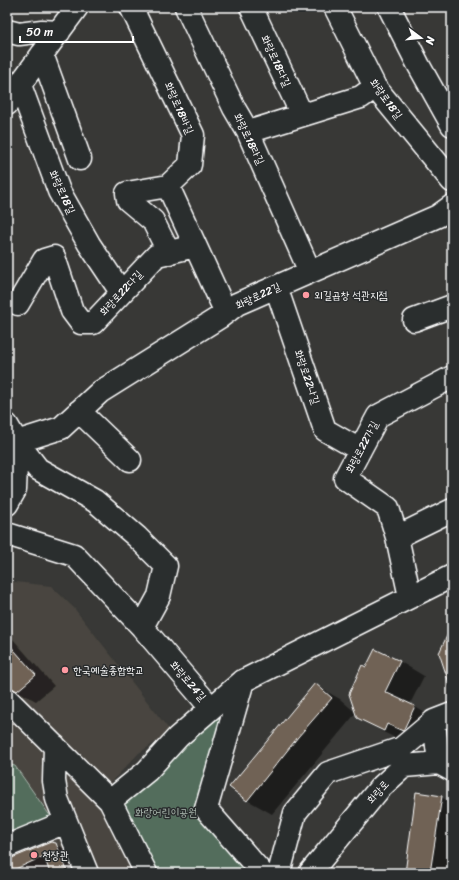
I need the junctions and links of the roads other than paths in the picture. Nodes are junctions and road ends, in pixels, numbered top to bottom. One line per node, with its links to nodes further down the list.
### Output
1 (131, 7): 18 (street, 화랑로18바길)
2 (186, 7): 15 (street, 화랑로18라길)
3 (251, 7): 13 (street, 화랑로18다길)
4 (336, 7): 11 (street, 화랑로18길)
5 (389, 7): 14 (street)
6 (73, 9): 8 (street)
7 (7, 31): 8 (street)
8 (59, 32): 9 (street)
9 (42, 54): 10 (street); 16 (street)
10 (20, 85): 12 (street); 24 (street, 화랑로18길)
11 (375, 87): 13 (street); 17 (street, 화랑로18길)
12 (7, 104)
13 (302, 115): 15 (street)
14 (452, 125)
15 (248, 132): 22 (street, 화랑로18라길)
16 (80, 158)
17 (452, 181)
18 (168, 186): 20 (street); 21 (street)
19 (451, 211): 22 (street, 화랑로22길)
20 (195, 246): 21 (street, 화랑로22다길); 27 (street)
21 (169, 253): 24 (street, 화랑로22다길)
22 (310, 272): 23 (street, 화랑로22길)
23 (276, 287): 27 (street, 화랑로22길); 32 (street, 화랑로22나길)
24 (120, 292): 25 (street, 화랑로22다길)
25 (18, 304)
26 (452, 306): 28 (street)
27 (227, 312): 30 (street, 화랑로22길)
28 (414, 320)
29 (452, 377): 32 (street, 화랑로22가길)
30 (79, 411): 31 (street, 화랑로22길); 33 (street)
31 (10, 437): 34 (street); 40 (street)
32 (360, 450): 37 (street, 화랑로22가길)
33 (130, 460)
34 (7, 504)
35 (452, 510): 37 (street)
36 (7, 534): 40 (street, 화랑로24길)
37 (397, 537): 39 (street, 화랑로22가길)
38 (452, 576): 39 (street, 화랑로24길)
39 (410, 597): 41 (street, 화랑로24길)
40 (142, 627): 43 (street, 화랑로24길)
41 (243, 681): 43 (street, 화랑로24길); 53 (street)
42 (7, 699): 45 (street)
43 (211, 708): 47 (street)
44 (443, 718): 46 (street); 54 (street)
45 (55, 746): 47 (street); 48 (street)
46 (446, 766): 50 (street, 화랑로)
47 (110, 801): 52 (street)
48 (66, 822): 49 (street); 51 (street)
49 (7, 846)
50 (316, 866)
51 (87, 873)
52 (146, 873)
53 (262, 873)
54 (279, 873)

